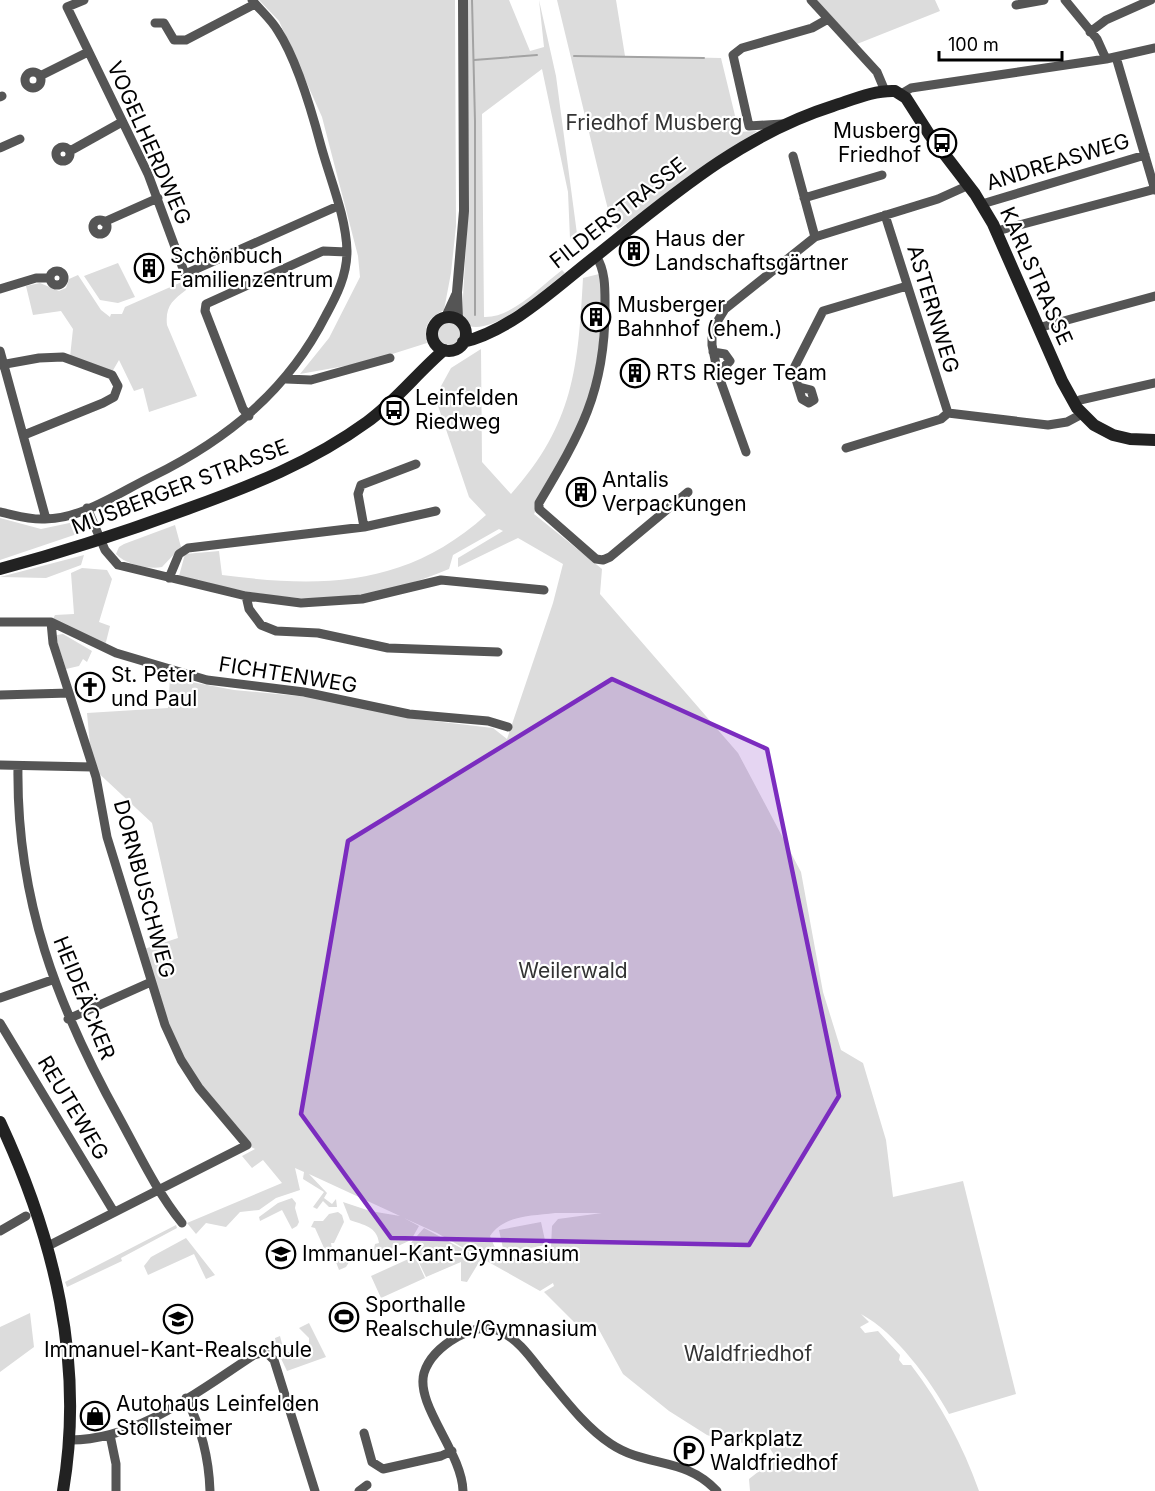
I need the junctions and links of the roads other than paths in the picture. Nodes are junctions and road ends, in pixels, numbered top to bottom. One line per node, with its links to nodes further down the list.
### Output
1 (84, 0): 13 (street, VOGELHERDWEG)
2 (463, 0): 42 (street)
3 (811, 0): 9 (street)
4 (1044, 0): 8 (street)
5 (1065, 0): 11 (street)
6 (1151, 0): 11 (street)
7 (253, 2): 10 (street); 31 (street)
8 (1016, 5)
9 (828, 19): 16 (street); 19 (street)
10 (154, 23)
11 (1090, 32): 14 (street)
12 (1155, 48): 14 (street, FILDERSTRASSE)
13 (88, 52): 15 (street); 18 (street, VOGELHERDWEG)
14 (1111, 58): 17 (street, FILDERSTRASSE); 23 (street)
15 (40, 76)
16 (885, 91): 17 (main road, FILDERSTRASSE); 19 (main road, FILDERSTRASSE)
17 (901, 94): 26 (main road, KARLSTRASSE)
18 (122, 122): 22 (street); 28 (street, VOGELHERDWEG)
19 (782, 124): 37 (main road, FILDERSTRASSE)
20 (20, 139): 21 (street)
21 (0, 148)
22 (70, 151)
23 (1145, 154): 27 (street); 30 (street, ANDREASWEG)
24 (794, 156): 29 (street)
25 (882, 175): 29 (street)
26 (969, 185): 30 (main road, KARLSTRASSE); 32 (street)
27 (1155, 189): 34 (street)
28 (158, 198): 31 (street, VOGELHERDWEG); 33 (street)
29 (804, 198): 35 (street)
30 (982, 204): 34 (main road, KARLSTRASSE)
31 (338, 206): 36 (street)
32 (885, 215): 35 (street); 39 (street, ASTERNWEG)
33 (104, 222)
34 (997, 231): 43 (main road, KARLSTRASSE)
35 (815, 237): 49 (street)
36 (347, 252): 54 (street); 60 (street)
37 (596, 256): 44 (main road, FILDERSTRASSE); 66 (street)
38 (49, 278): 40 (street)
39 (906, 286): 56 (street); 58 (street, ASTERNWEG)
40 (0, 289)
41 (1155, 296): 43 (street)
42 (456, 322): 44 (main road); 45 (main road); 46 (main road)
43 (1038, 328): 59 (main road, KARLSTRASSE)
44 (491, 331): 46 (main road, FILDERSTRASSE)
45 (434, 342): 47 (main road); 53 (main road, MUSBERGER STRASSE)
46 (463, 342): 47 (main road)
47 (444, 350): 53 (main road, MUSBERGER STRASSE)
48 (0, 351): 51 (street)
49 (713, 352): 52 (street); 52 (street)
50 (390, 358): 54 (street)
51 (2, 365): 61 (street); 61 (street)
52 (716, 369): 64 (street)
53 (418, 374): 72 (main road, MUSBERGER STRASSE)
54 (286, 379): 60 (street)
55 (1155, 382): 57 (street)
56 (799, 387)
57 (1080, 400)
58 (948, 413): 59 (street); 63 (street)
59 (1082, 414): 62 (main road, KARLSTRASSE)
60 (249, 416): 67 (street)
61 (24, 435): 70 (street)
62 (1155, 440)
63 (846, 448)
64 (746, 452)
65 (416, 464): 71 (street)
66 (688, 492)
67 (87, 508): 70 (street); 72 (street)
68 (436, 511): 71 (street)
69 (0, 512): 70 (street)
70 (46, 519)
71 (364, 527): 74 (street)
72 (101, 540): 73 (main road, MUSBERGER STRASSE); 74 (street)
73 (0, 569)
74 (169, 578): 76 (street)
75 (544, 590): 76 (street)
76 (246, 596): 79 (street)
77 (0, 622): 78 (street, FICHTENWEG)
78 (51, 622): 80 (street, DORNBUSCHWEG); 82 (street, FICHTENWEG)
79 (498, 652)
80 (69, 693): 81 (street); 85 (street, DORNBUSCHWEG)
81 (0, 695)
82 (508, 727)
83 (0, 765): 84 (street)
84 (18, 766): 85 (street); 86 (street, HEIDEÄCKER)
85 (93, 767): 87 (street, DORNBUSCHWEG)
86 (52, 980): 88 (street); 89 (street, HEIDEÄCKER)
87 (151, 982): 89 (street); 92 (street, DORNBUSCHWEG)
88 (0, 998)
89 (68, 1019): 92 (street, HEIDEÄCKER)
90 (0, 1023): 93 (street, REUTEWEG)
91 (0, 1122): 97 (main road)
92 (158, 1190): 93 (street); 95 (street, HEIDEÄCKER)
93 (114, 1212): 97 (street)
94 (26, 1216): 96 (street)
95 (182, 1223)
96 (0, 1231)
97 (48, 1246): 101 (main road)
98 (186, 1398): 100 (street); 105 (street); 106 (street)
99 (364, 1433): 102 (street)
100 (110, 1435): 101 (street); 104 (street)
101 (69, 1440): 103 (main road)
102 (452, 1451): 107 (street); 108 (street)
103 (63, 1491)
104 (116, 1491)
105 (210, 1491)
106 (315, 1491)
107 (463, 1491)
108 (717, 1491)

